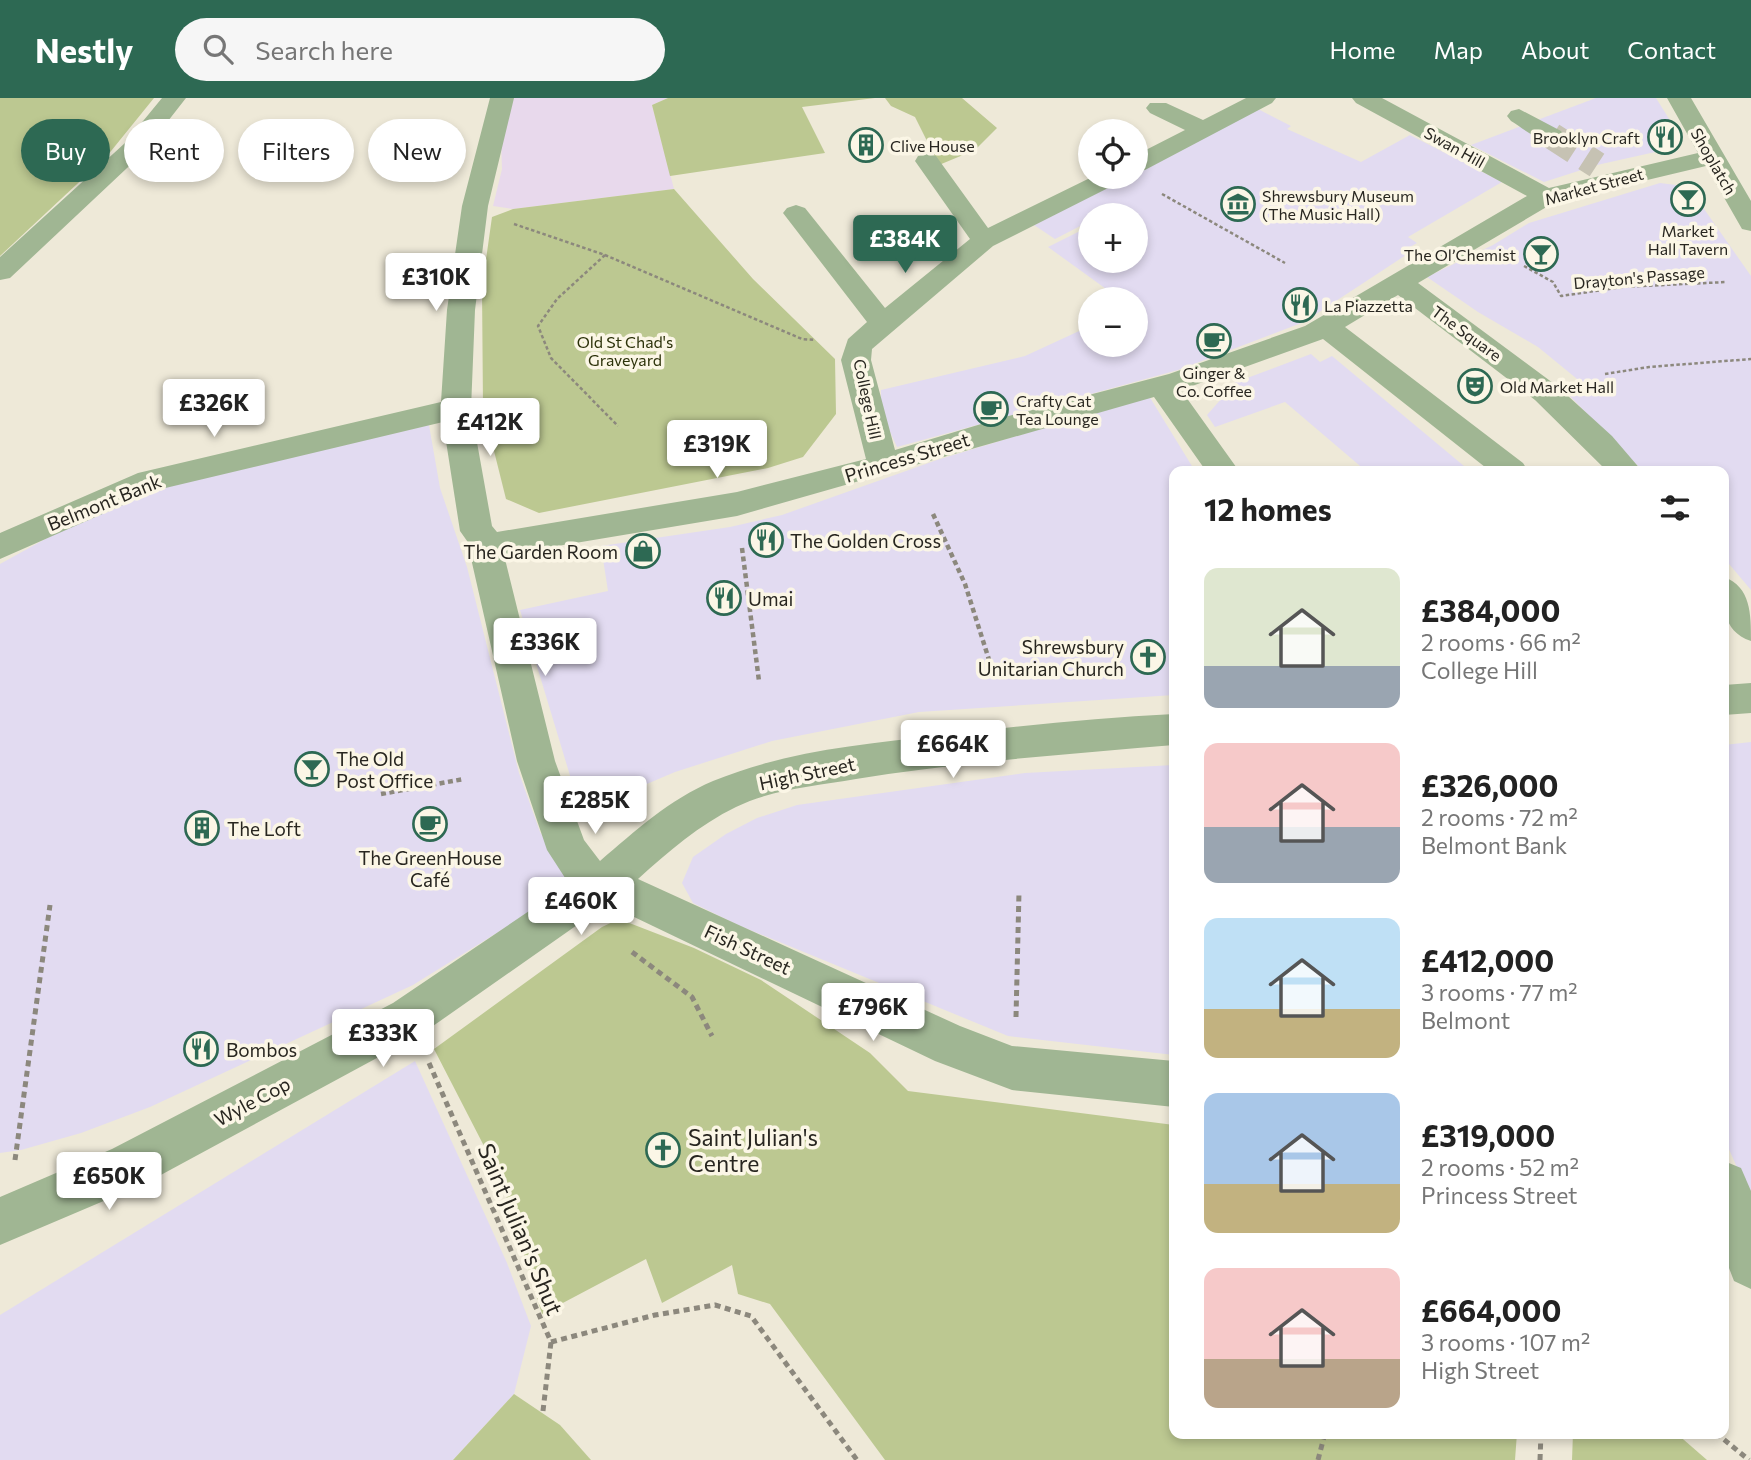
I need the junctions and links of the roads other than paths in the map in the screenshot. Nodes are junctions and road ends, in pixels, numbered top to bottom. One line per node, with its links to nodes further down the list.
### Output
1 (174, 98): 20 (street)
2 (502, 98): 25 (street)
3 (1264, 98): 8 (street)
4 (1364, 98): 16 (street, Swan Hill)
5 (1679, 98): 10 (street, Shoplatch)
6 (1158, 108): 8 (street)
7 (1519, 116): 9 (street)
8 (1203, 130): 11 (street)
9 (1552, 136)
10 (1710, 156): 14 (street, Market Street); 18 (street, Shoplatch)
11 (1148, 159)
12 (927, 161): 19 (street)
13 (1597, 165): 14 (street)
14 (1619, 178): 16 (street, Market Street)
15 (1087, 189): 19 (street, College Hill)
16 (1546, 196): 21 (street, Market Street)
17 (796, 213): 22 (street)
18 (1751, 223)
19 (984, 240): 22 (street, College Hill)
20 (0, 272)
21 (1405, 278): 23 (street); 29 (street, The Square)
22 (883, 322): 26 (street, College Hill)
23 (1320, 329): 24 (street, Princess Street); 28 (street)
24 (1163, 386): 26 (street, Princess Street); 27 (street)
25 (456, 409): 30 (street); 31 (street, Belmont Bank)
26 (883, 465): 30 (street, Princess Street)
27 (1219, 466)
28 (1504, 466)
29 (1622, 466)
30 (490, 545): 37 (street)
31 (0, 547)
32 (1729, 597): 33 (street)
33 (1751, 627)
34 (1751, 698): 35 (street)
35 (1729, 699)
36 (1169, 729): 37 (street, High Street)
37 (601, 886): 38 (street, Fish Street); 40 (street, Wyle Cop)
38 (1169, 1084)
39 (1729, 1196): 41 (street)
40 (3, 1220)
41 (1751, 1264)

